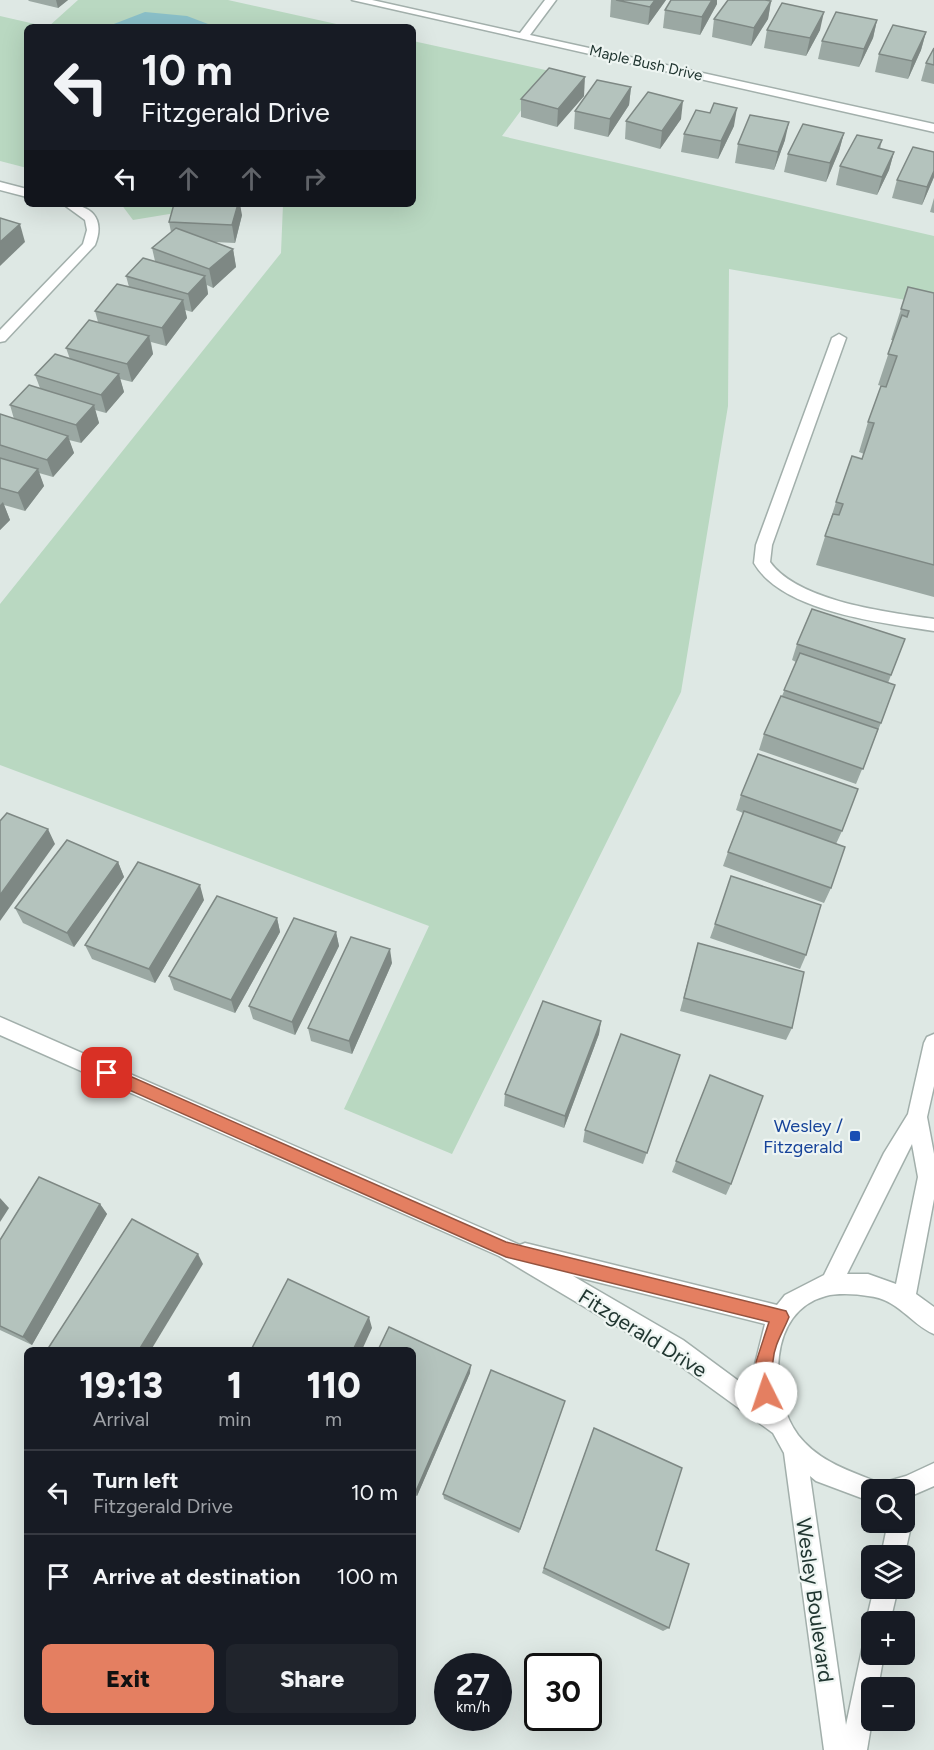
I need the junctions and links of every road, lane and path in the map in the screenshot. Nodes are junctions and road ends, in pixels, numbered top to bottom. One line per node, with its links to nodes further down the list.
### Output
1 (357, 0): 3 (street, Maple Bush Drive)
2 (551, 0): 3 (street)
3 (523, 36): 4 (street, Maple Bush Drive)
4 (934, 128)
5 (0, 186): 6 (street)
6 (24, 192)
7 (76, 207): 8 (street)
8 (0, 338)
9 (839, 338): 10 (street)
10 (934, 625)
11 (0, 1026): 14 (street, Fitzgerald Drive)
12 (934, 1043): 13 (street)
13 (917, 1117): 15 (street); 16 (street)
14 (506, 1250): 17 (street, Fitzgerald Drive); 19 (street, Fitzgerald Drive)
15 (831, 1284): 16 (street); 17 (street)
16 (904, 1298): 18 (street)
17 (781, 1317): 19 (street)
18 (934, 1323)
19 (776, 1423): 20 (street)
20 (795, 1450): 23 (street); 25 (street, Wesley Boulevard)
21 (934, 1473): 22 (street)
22 (915, 1485)
23 (861, 1489)
24 (870, 1665): 26 (street)
25 (837, 1750)
26 (854, 1750)

